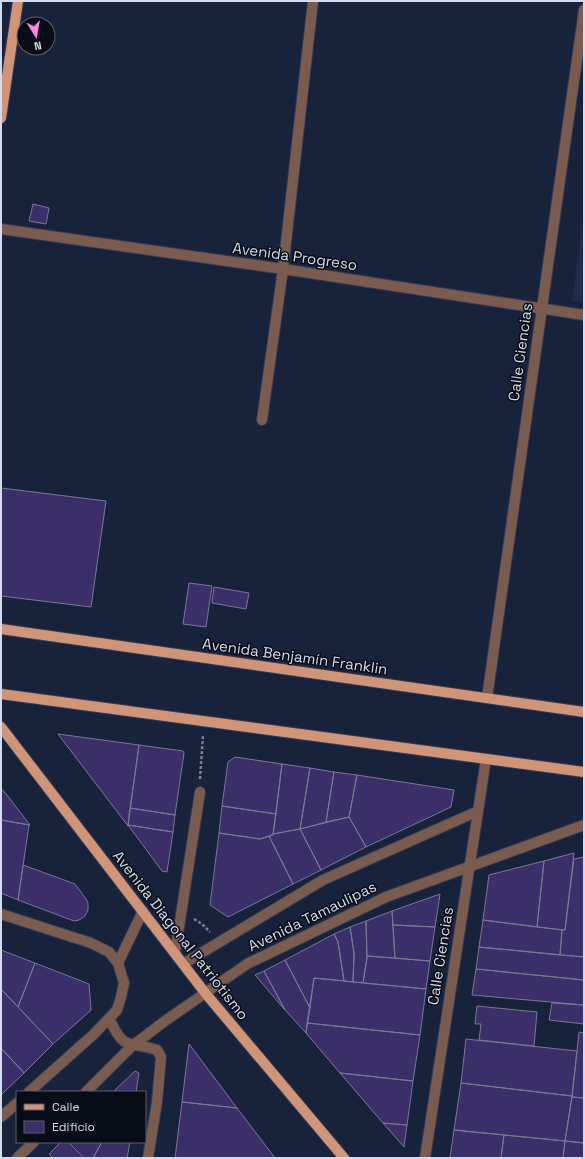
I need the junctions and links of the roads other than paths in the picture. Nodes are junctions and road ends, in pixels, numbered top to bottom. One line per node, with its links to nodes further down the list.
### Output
1 (18, 1): 4 (main road)
2 (313, 1): 6 (street)
3 (584, 10): 7 (street, Calle Ciencias)
4 (1, 118)
5 (1, 229): 6 (street, Avenida Progreso)
6 (283, 269): 7 (street, Avenida Progreso); 9 (street)
7 (541, 309): 8 (street, Avenida Progreso); 12 (street, Calle Ciencias)
8 (584, 315)
9 (262, 420)
10 (1, 629): 12 (main road, Avenida Benjamín Franklin)
11 (1, 694): 15 (main road)
12 (487, 698): 13 (main road, Avenida Benjamín Franklin)
13 (584, 712)
14 (1, 727): 21 (main road, Avenida Diagonal Patriotismo)
15 (486, 758): 16 (main road); 18 (street, Calle Ciencias)
16 (584, 772)
17 (200, 792): 23 (street)
18 (478, 811): 20 (street, Calle Ciencias); 25 (street, Avenida Tamaulipas)
19 (584, 825): 20 (street, Avenida Tamaulipas)
20 (469, 868): 26 (street, Avenida Tamaulipas); 37 (street, Calle Ciencias)
21 (143, 911): 23 (main road, Avenida Diagonal Patriotismo); 24 (street)
22 (1, 914): 24 (street)
23 (175, 953): 25 (main road, Avenida Diagonal Patriotismo)
24 (118, 963): 27 (street)
25 (183, 964): 26 (main road, Avenida Diagonal Patriotismo)
26 (206, 994): 28 (street, Avenida Tamaulipas); 36 (main road, Avenida Diagonal Patriotismo)
27 (109, 1018): 28 (street); 29 (street)
28 (132, 1046): 30 (street, Avenida Tamaulipas); 35 (street)
29 (30, 1091)
30 (87, 1091)
31 (16, 1104): 32 (street)
32 (1, 1117)
33 (33, 1143): 34 (street)
34 (17, 1158)
35 (148, 1158)
36 (344, 1158)
37 (425, 1158)

